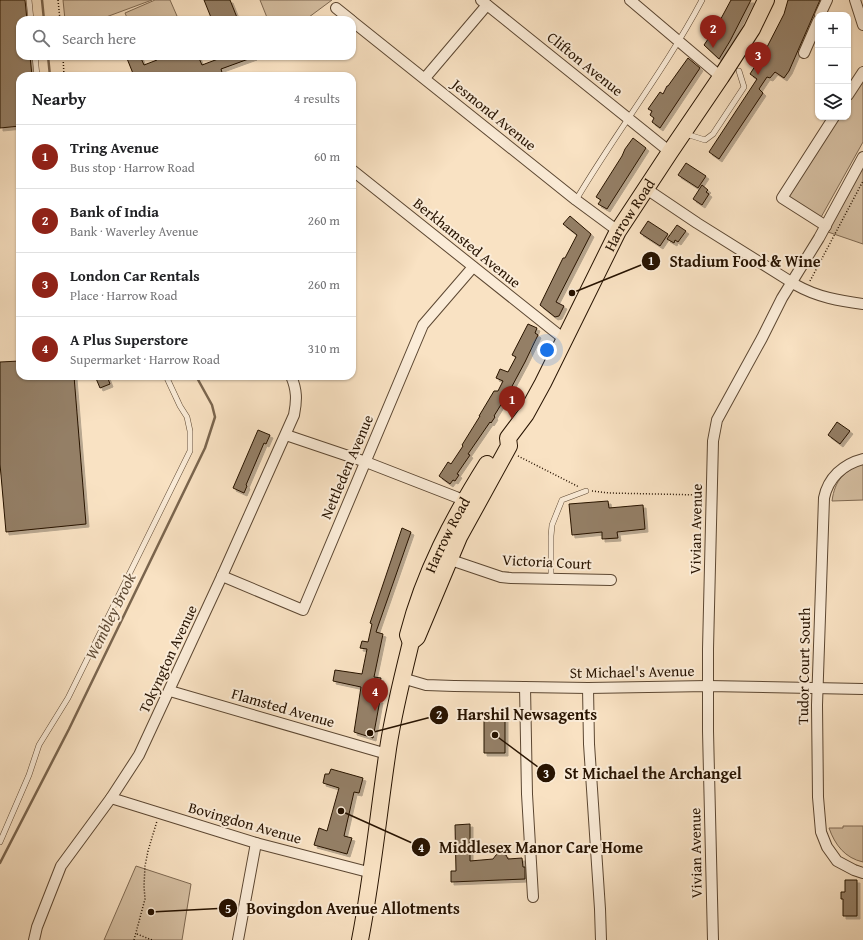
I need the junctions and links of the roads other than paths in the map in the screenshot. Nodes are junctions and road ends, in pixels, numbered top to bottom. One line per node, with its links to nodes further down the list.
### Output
1 (29, 0): 10 (lane)
2 (630, 0): 15 (street)
3 (702, 0): 15 (lane)
4 (766, 0): 21 (main road, Harrow Road)
5 (827, 0): 9 (street)
6 (855, 0): 13 (street)
7 (484, 2): 22 (street); 24 (street, Clifton Avenue)
8 (336, 8): 11 (street, Jesmond Avenue)
9 (821, 12)
10 (31, 16)
11 (347, 16)
12 (356, 23): 22 (street, Jesmond Avenue)
13 (863, 26)
14 (815, 27): 16 (street)
15 (679, 41): 21 (street); 24 (lane)
16 (804, 53)
17 (35, 60): 19 (lane)
18 (739, 71): 26 (lane)
19 (37, 72)
20 (863, 72): 23 (street)
21 (721, 77): 26 (main road, Harrow Road)
22 (425, 78): 31 (street, Jesmond Avenue)
23 (851, 90)
24 (628, 118): 27 (street, Clifton Avenue); 31 (lane)
25 (832, 120): 32 (street)
26 (683, 133): 27 (main road, Harrow Road)
27 (670, 152): 30 (main road, Harrow Road)
28 (863, 156): 32 (street, Vivian Avenue)
29 (356, 173): 34 (street, Berkhamsted Avenue)
30 (645, 188): 33 (main road, Harrow Road); 35 (street)
31 (576, 200): 33 (street, Jesmond Avenue)
32 (826, 226): 35 (street, Vivian Avenue)
33 (618, 231): 37 (main road, Harrow Road)
34 (473, 267): 37 (street, Berkhamsted Avenue); 42 (street, Nettleden Avenue)
35 (791, 282): 36 (street); 50 (street, Vivian Avenue)
36 (863, 304)
37 (564, 339): 44 (main road, Harrow Road)
38 (168, 380): 58 (lane)
39 (292, 380): 40 (street, Tokyngton Avenue)
40 (286, 435): 42 (street); 46 (street, Tokyngton Avenue)
41 (863, 458): 53 (street, Tudor Court South)
42 (366, 462): 44 (street); 46 (street, Nettleden Avenue)
43 (586, 491): 47 (lane)
44 (470, 503): 45 (main road, Harrow Road)
45 (442, 557): 47 (street, Victoria Court); 49 (main road, Harrow Road)
46 (222, 576): 55 (street, Tokyngton Avenue)
47 (550, 579): 48 (street, Victoria Court)
48 (611, 580)
49 (402, 678): 51 (street, St Michael's Avenue); 56 (main road, Harrow Road)
50 (708, 686): 52 (street, St Michael's Avenue); 53 (street, St Michael's Avenue); 67 (street, Vivian Avenue)
51 (525, 687): 52 (street, St Michael's Avenue); 62 (street)
52 (588, 688): 66 (street)
53 (819, 688): 54 (street, St Michael's Avenue); 61 (street, Tudor Court South)
54 (863, 689)
55 (170, 691): 56 (street, Flamsted Avenue); 57 (street, Tokyngton Avenue)
56 (387, 754): 60 (main road, Harrow Road)
57 (111, 798): 59 (street, Bovingdon Avenue); 63 (street, Tokyngton Avenue)
58 (0, 842)
59 (256, 843): 60 (street, Bovingdon Avenue); 64 (street)
60 (372, 873): 65 (main road, Harrow Road)
61 (863, 873)
62 (533, 897)
63 (34, 940)
64 (238, 940)
65 (360, 940)
66 (601, 940)
67 (712, 940)

